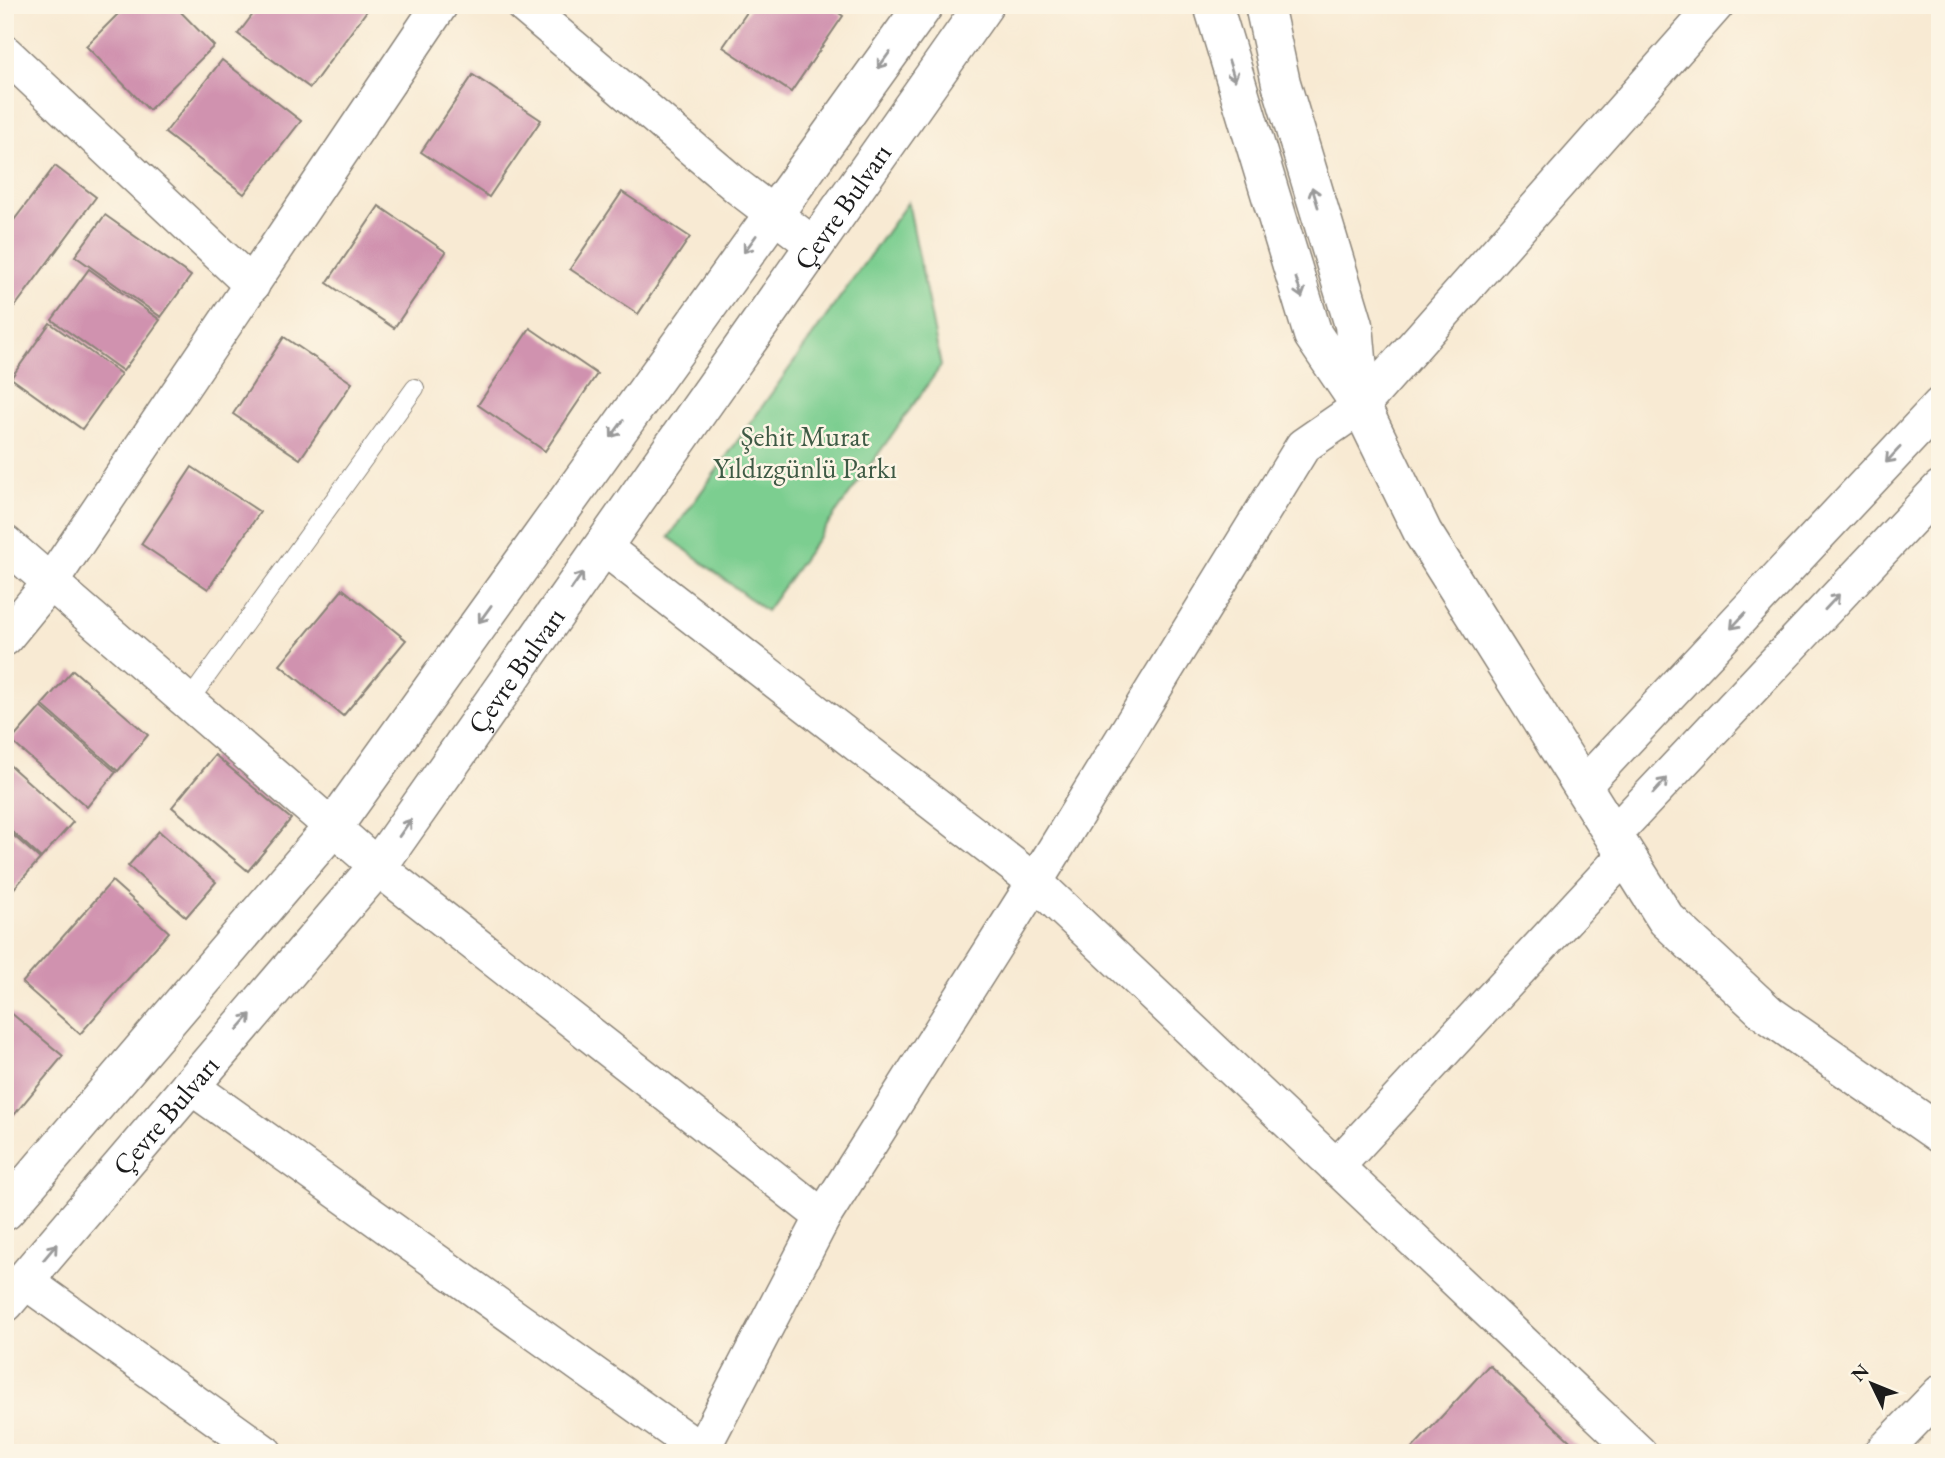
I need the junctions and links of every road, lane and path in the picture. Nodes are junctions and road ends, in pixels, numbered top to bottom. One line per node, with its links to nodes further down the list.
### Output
1 (440, 5): 11 (street)
2 (523, 5): 9 (street)
3 (924, 5): 9 (main road, Çevre Bulvarı, one-way to 9)
4 (984, 5): 10 (main road, Çevre Bulvarı)
5 (1213, 5): 14 (main road, one-way to 14)
6 (1264, 5): 14 (main road, one-way to 6)
7 (1716, 5): 14 (street)
8 (5, 53): 11 (street)
9 (772, 213): 10 (street); 22 (main road, Çevre Bulvarı, one-way to 22)
10 (815, 246): 17 (main road, Çevre Bulvarı)
11 (252, 285): 18 (street)
12 (415, 388): 20 (lane)
13 (1940, 405): 21 (street, one-way to 21)
14 (1361, 406): 21 (main road); 25 (street)
15 (1940, 488): 23 (street, one-way to 15)
16 (5, 543): 18 (street)
17 (602, 546): 24 (main road, Çevre Bulvarı, one-way to 17); 25 (street)
18 (50, 583): 19 (street); 20 (street)
19 (5, 638)
20 (188, 702): 22 (street)
21 (1582, 787): 23 (main road)
22 (333, 827): 24 (street); 29 (main road, Çevre Bulvarı)
23 (1619, 845): 27 (main road); 28 (street)
24 (378, 866): 26 (main road, Çevre Bulvarı, one-way to 24); 30 (street)
25 (1035, 882): 28 (street); 30 (street)
26 (189, 1085): 31 (main road, Çevre Bulvarı, one-way to 26); 33 (street)
27 (1935, 1123)
28 (1336, 1167): 35 (street)
29 (5, 1212)
30 (823, 1217): 33 (street)
31 (15, 1292): 34 (street)
32 (1940, 1393): 36 (street)
33 (702, 1452)
34 (265, 1453)
35 (1639, 1453)
36 (1882, 1453)

